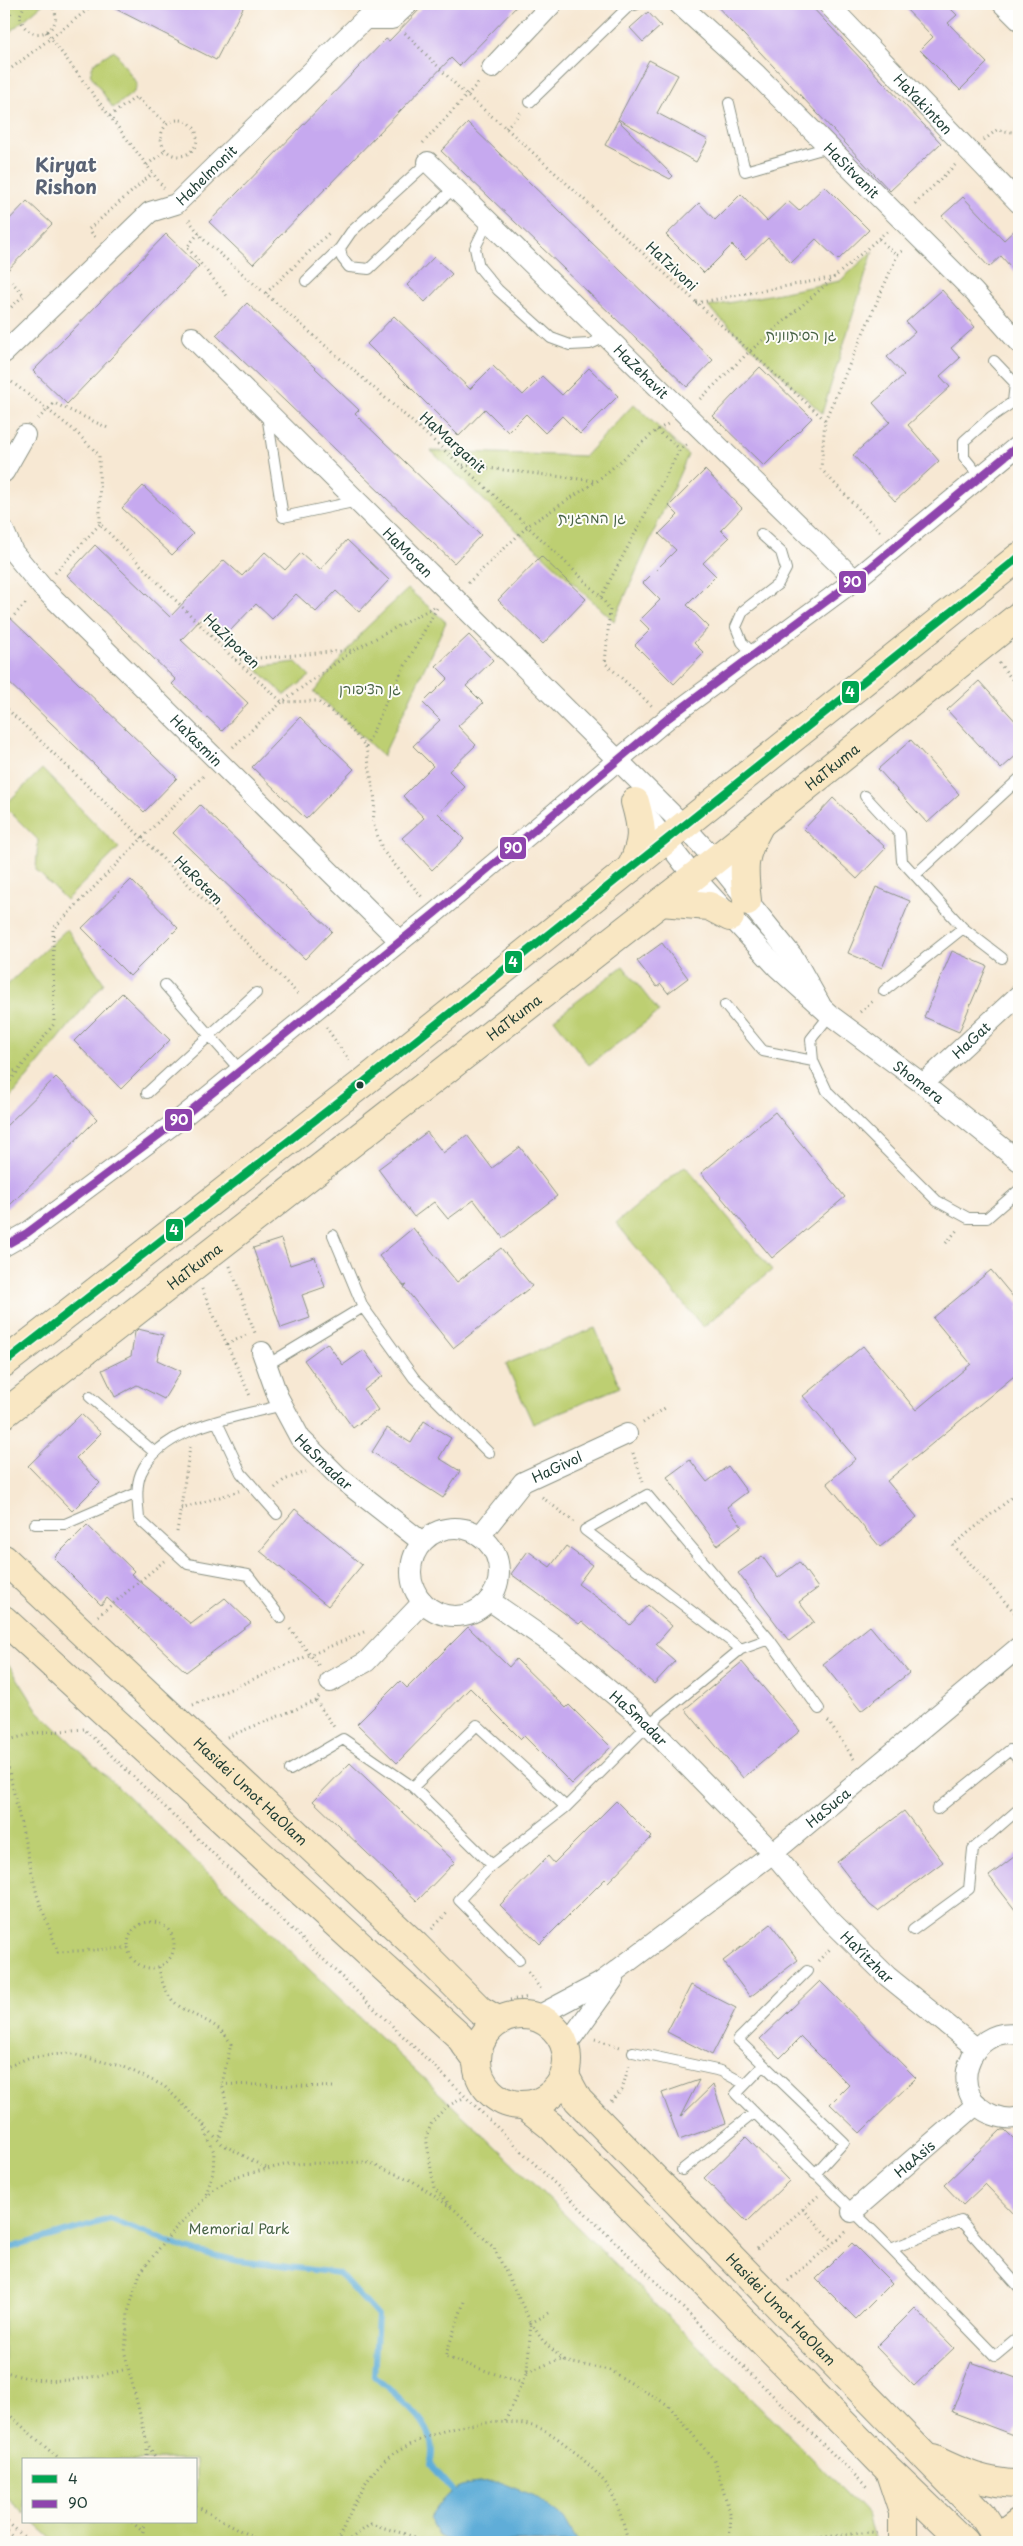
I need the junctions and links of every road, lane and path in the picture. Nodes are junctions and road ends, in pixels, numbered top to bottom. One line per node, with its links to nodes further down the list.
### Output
1 (5, 4): 12 (path)
2 (25, 4): 15 (path)
3 (95, 4): 17 (path)
4 (408, 4): 13 (street)
5 (552, 4): 18 (street)
6 (637, 4): 21 (lane)
7 (679, 4): 27 (street, HaSitvanit)
8 (828, 4): 29 (street, HaYakinton)
9 (1003, 4): 14 (street)
10 (53, 5): 16 (path)
11 (4, 16): 12 (path)
12 (12, 16): 15 (path)
13 (392, 19): 20 (path, HaTzivoni); 35 (street, Hahelmonit)
14 (1019, 20)
15 (21, 21): 16 (path)
16 (46, 32): 17 (path, HaMarganit)
17 (50, 37): 19 (path); 23 (path, HaMarganit)
18 (492, 68)
19 (4, 74)
20 (466, 95): 25 (path, HaTzivoni); 30 (path)
21 (530, 102): 25 (path)
22 (729, 102): 27 (lane)
23 (110, 116): 24 (path); 31 (path, HaMarganit)
24 (167, 124): 28 (path); 28 (path)
25 (506, 128): 48 (path, HaTzivoni)
26 (1019, 133): 29 (path)
27 (829, 147): 36 (street, HaSitvanit)
28 (166, 150): 31 (path)
29 (970, 150): 34 (street, HaYakinton); 36 (path)
30 (428, 162): 33 (street, HaZehavit); 41 (lane)
31 (146, 165): 32 (path, HaMarganit)
32 (153, 173): 35 (path, HaMarganit); 42 (path)
33 (454, 188): 37 (street, HaZehavit); 41 (lane)
34 (1019, 203)
35 (176, 204): 38 (path, HaMarganit); 42 (street, Hahelmonit)
36 (901, 218): 39 (street, HaSitvanit); 40 (path)
37 (488, 221): 51 (street, HaZehavit); 51 (lane)
38 (198, 233): 47 (path); 67 (path, HaMarganit)
39 (918, 234): 43 (path); 52 (street, HaSitvanit)
40 (879, 239): 43 (path); 44 (path)
41 (340, 248): 45 (lane)
42 (108, 253): 54 (street, Hahelmonit)
43 (897, 256): 60 (path)
44 (837, 277): 48 (path); 53 (path)
45 (306, 281)
46 (12, 282): 49 (path)
47 (228, 296)
48 (696, 303): 53 (path, HaTzivoni)
49 (4, 314)
50 (192, 337): 57 (street, HaMoran)
51 (606, 337): 59 (street, HaZehavit)
52 (1019, 343)
53 (748, 352): 59 (path); 60 (path, HaTzivoni)
54 (4, 353)
55 (994, 361): 69 (lane)
56 (4, 376): 58 (path, HaZiporen)
57 (266, 409): 71 (street, HaMoran); 71 (lane)
58 (47, 410): 61 (path); 84 (path, HaZiporen)
59 (685, 414): 62 (path); 63 (street, HaZehavit)
60 (824, 420): 75 (path)
61 (108, 428)
62 (657, 430): 66 (path); 70 (path)
63 (703, 432): 66 (path); 77 (street, HaZehavit)
64 (25, 435): 68 (street)
65 (1019, 445): 69 (street)
66 (680, 450): 78 (path)
67 (463, 465): 70 (path); 72 (path, HaMarganit)
68 (4, 472)
69 (980, 477): 75 (street)
70 (597, 481): 72 (path)
71 (359, 501): 89 (street, HaMoran)
72 (529, 525): 78 (path, HaMarganit)
73 (4, 531): 103 (street, HaYasmin)
74 (761, 534): 83 (lane)
75 (894, 547): 77 (street)
76 (1019, 557): 94 (street)
77 (855, 580): 83 (street)
78 (601, 597): 87 (path, HaMarganit)
79 (439, 604): 88 (path)
80 (1019, 616): 81 (street, HaTkuma)
81 (983, 644): 85 (path); 93 (street, HaTkuma)
82 (354, 650): 84 (path)
83 (754, 655): 87 (street)
84 (235, 660): 88 (path, HaZiporen)
85 (1019, 688)
86 (4, 706): 110 (path, HaRotem)
87 (667, 720): 89 (street)
88 (366, 748): 101 (path, HaZiporen)
89 (621, 765): 92 (street, HaMoran); 94 (street, HaMoran); 101 (street)
90 (1019, 779): 97 (lane)
91 (865, 796): 97 (lane)
92 (635, 802): 94 (street, HaMoran); 96 (street)
93 (760, 824): 95 (street, HaTkuma); 100 (street)
94 (674, 834): 95 (street, Shomera); 96 (street); 98 (street, Shomera)
95 (716, 860): 98 (street, HaTkuma); 100 (street, Shomera)
96 (631, 868): 117 (street)
97 (915, 875): 102 (lane)
98 (694, 877): 99 (street, HaTkuma); 100 (street, Shomera)
99 (661, 902): 100 (street); 123 (street, HaTkuma)
100 (739, 909): 111 (street, Shomera)
101 (435, 913): 103 (street)
102 (963, 928): 104 (lane); 106 (lane)
103 (400, 941): 110 (street)
104 (1002, 958)
105 (165, 985): 112 (lane)
106 (884, 991): 111 (path)
107 (256, 993): 112 (lane)
108 (1019, 995): 118 (street, HaGat)
109 (725, 1005): 113 (lane)
110 (315, 1011): 115 (street); 117 (path, HaRotem)
111 (832, 1015): 113 (lane); 118 (street, Shomera)
112 (210, 1036): 115 (lane); 119 (lane)
113 (813, 1061): 121 (lane)
114 (18, 1070): 116 (path)
115 (240, 1070): 124 (street)
116 (4, 1073)
117 (364, 1082): 130 (street)
118 (923, 1084): 120 (street, Shomera)
119 (147, 1093)
120 (1019, 1161)
121 (1019, 1190)
122 (333, 1235): 126 (lane)
123 (222, 1245): 127 (path); 135 (street, HaTkuma)
124 (4, 1246)
125 (204, 1292): 128 (path)
126 (363, 1307): 129 (lane); 140 (lane)
127 (255, 1332): 128 (path); 129 (path)
128 (227, 1344): 134 (path)
129 (264, 1359): 132 (street, HaSmadar)
130 (4, 1363)
131 (90, 1397): 139 (lane)
132 (282, 1405): 134 (lane); 151 (street, HaSmadar)
133 (665, 1408): 138 (path)
134 (257, 1412): 136 (lane)
135 (7, 1415)
136 (217, 1422): 137 (lane); 142 (lane)
137 (192, 1430): 139 (lane); 146 (path)
138 (627, 1434): 141 (street, HaGivol); 145 (path)
139 (154, 1452): 144 (lane)
140 (489, 1453)
141 (523, 1482): 149 (path); 150 (street, HaGivol)
142 (254, 1487): 146 (path); 147 (lane)
143 (1019, 1492): 156 (path)
144 (137, 1493): 148 (lane); 152 (lane)
145 (647, 1495): 149 (lane); 161 (lane)
146 (181, 1509): 152 (path)
147 (277, 1514)
148 (35, 1524)
149 (585, 1530): 163 (lane)
150 (480, 1536): 151 (street); 154 (street)
151 (422, 1542): 155 (street)
152 (174, 1553): 157 (lane); 160 (path)
153 (4, 1559): 160 (street, Hasidei Umot HaOlam)
154 (489, 1600): 155 (street); 170 (street, HaSmadar)
155 (423, 1602): 165 (street)
156 (1019, 1617)
157 (281, 1618): 164 (path)
158 (4, 1620): 203 (street)
159 (372, 1625): 164 (path)
160 (80, 1631): 168 (street, Hasidei Umot HaOlam)
161 (769, 1639): 163 (lane); 167 (lane)
162 (1019, 1647): 179 (street, HaSuca)
163 (741, 1649): 170 (lane)
164 (311, 1655): 168 (path)
165 (330, 1682): 166 (path)
166 (316, 1701): 172 (path); 174 (path)
167 (819, 1710)
168 (169, 1715): 189 (street, Hasidei Umot HaOlam)
169 (78, 1723): 171 (path)
170 (648, 1725): 181 (lane); 184 (street, HaSmadar)
171 (84, 1729): 175 (path); 210 (path)
172 (238, 1732)
173 (837, 1732): 179 (path)
174 (343, 1739): 178 (lane); 180 (lane)
175 (4, 1741)
176 (4, 1749): 190 (path)
177 (1019, 1760): 182 (lane)
178 (290, 1770)
179 (864, 1777): 184 (street, HaSuca)
180 (413, 1788): 181 (lane); 185 (lane)
181 (566, 1807): 185 (lane)
182 (937, 1809)
183 (1019, 1809): 187 (lane)
184 (773, 1853): 188 (street, HaYitzhar); 192 (street, HaSuca)
185 (492, 1865): 186 (lane)
186 (459, 1900): 189 (path); 191 (lane)
187 (913, 1930)
188 (844, 1935): 194 (path); 201 (street, HaYitzhar)
189 (416, 1946): 196 (street, Hasidei Umot HaOlam)
190 (128, 1948): 193 (path); 193 (path)
191 (519, 1960): 195 (path)
192 (629, 1961): 195 (street, HaSuca); 200 (street, HaSuca)
193 (159, 1967): 207 (path)
194 (807, 1971): 204 (lane)
195 (546, 2012): 196 (street); 200 (street)
196 (499, 2022): 203 (street)
197 (1019, 2034): 201 (street)
198 (594, 2038): 199 (path)
199 (606, 2043)
200 (566, 2048): 206 (street)
201 (976, 2048): 212 (street)
202 (634, 2052): 208 (lane); 211 (path)
203 (476, 2059): 213 (street)
204 (764, 2065): 208 (lane); 220 (lane)
205 (4, 2068): 216 (path)
206 (565, 2076): 213 (street); 228 (street, Hasidei Umot HaOlam)
207 (222, 2084): 209 (path); 217 (path)
208 (746, 2084): 214 (lane)
209 (335, 2087)
210 (465, 2097): 224 (path); 249 (path)
211 (611, 2102)
212 (977, 2104): 215 (street); 225 (street, HaAsis)
213 (526, 2106): 247 (street)
214 (754, 2113): 219 (lane); 220 (lane)
215 (1019, 2118)
216 (202, 2123): 217 (path); 222 (path)
217 (219, 2140): 218 (path)
218 (266, 2168): 222 (path); 224 (path)
219 (682, 2170)
220 (814, 2174): 221 (lane)
221 (828, 2188): 223 (path); 225 (lane)
222 (204, 2200): 236 (path)
223 (803, 2209): 226 (path); 228 (path)
224 (455, 2210): 233 (path)
225 (856, 2216): 226 (path); 227 (lane)
226 (834, 2242): 230 (path)
227 (891, 2249): 229 (lane); 234 (lane)
228 (738, 2266): 230 (street, Hasidei Umot HaOlam)
229 (1019, 2286)
230 (769, 2298): 243 (street, Hasidei Umot HaOlam)
231 (464, 2302): 239 (path)
232 (549, 2313): 233 (path)
233 (532, 2324): 235 (path); 238 (path)
234 (1019, 2336)
235 (567, 2362): 238 (path); 267 (path)
236 (127, 2369): 237 (path); 242 (path)
237 (4, 2371)
238 (527, 2372): 239 (path)
239 (522, 2383): 241 (path)
240 (4, 2410): 244 (path)
241 (505, 2422): 263 (path); 266 (path)
242 (147, 2443): 245 (path); 246 (path)
243 (917, 2451): 248 (street); 258 (street, Hasidei Umot HaOlam)
244 (58, 2458)
245 (146, 2458)
246 (156, 2458)
247 (889, 2470): 257 (street); 269 (street)
248 (1019, 2484)
249 (873, 2493)
250 (198, 2507): 262 (path)
251 (4, 2518): 260 (path)
252 (1019, 2522): 258 (street)
253 (134, 2524): 256 (path)
254 (144, 2524): 256 (path)
255 (4, 2528): 259 (path)
256 (144, 2532): 261 (path)
257 (896, 2538): 268 (path)
258 (997, 2541)
259 (19, 2542)
260 (30, 2542)
261 (142, 2542)
262 (261, 2542)
263 (338, 2542)
264 (346, 2542): 265 (path)
265 (420, 2542)
266 (628, 2542)
267 (730, 2542)
268 (777, 2542)
269 (964, 2542)

